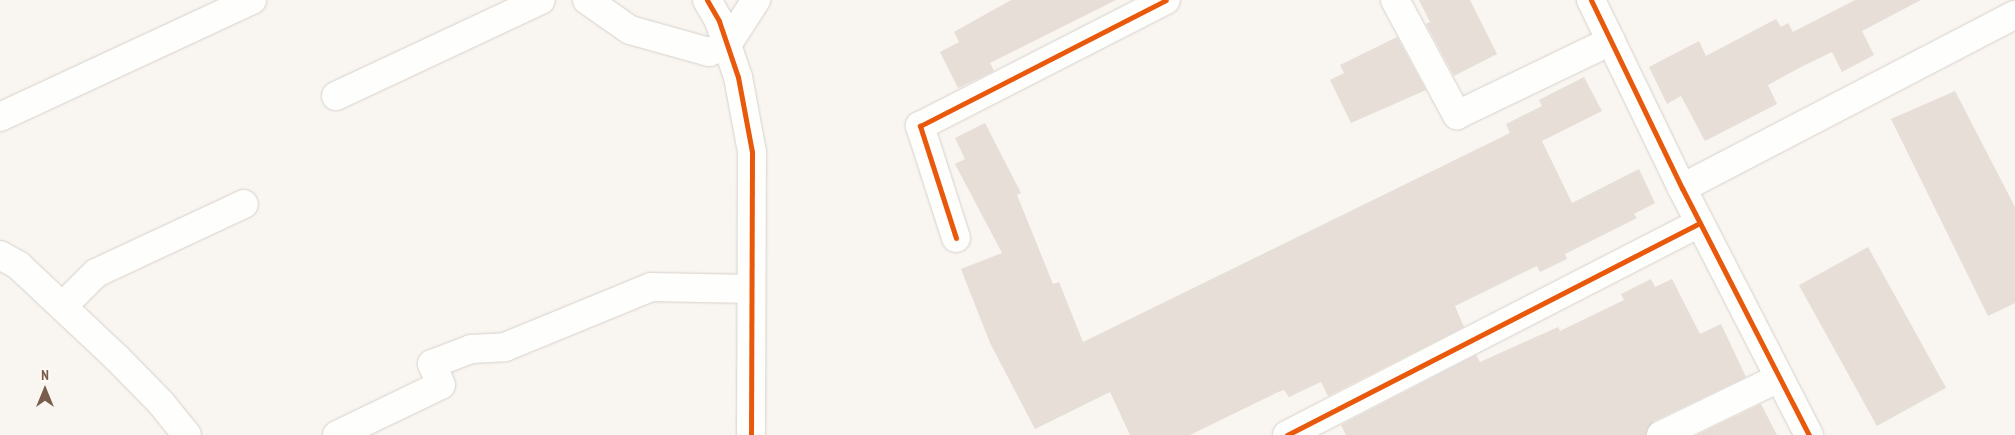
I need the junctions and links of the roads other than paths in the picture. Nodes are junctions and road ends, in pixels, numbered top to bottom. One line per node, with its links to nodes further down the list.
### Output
1 (252, 0): 13 (street)
2 (541, 0): 12 (street)
3 (587, 0): 11 (street)
4 (707, 0): 11 (street)
5 (756, 0): 11 (street)
6 (1166, 0): 17 (street)
7 (1395, 0): 10 (street)
8 (1591, 0): 10 (street)
9 (2015, 15): 14 (street)
10 (1611, 41): 14 (street)
11 (727, 45): 19 (street)
12 (336, 96)
13 (0, 117)
14 (1682, 188): 16 (street)
15 (244, 204): 20 (street)
16 (1700, 223): 21 (street); 25 (street)
17 (956, 238)
18 (0, 255): 20 (street)
19 (752, 289): 23 (street); 24 (street)
20 (63, 306): 22 (street)
21 (1780, 378): 26 (street); 27 (street)
22 (186, 435)
23 (338, 435)
24 (752, 435)
25 (1287, 435)
26 (1661, 435)
27 (1809, 435)

